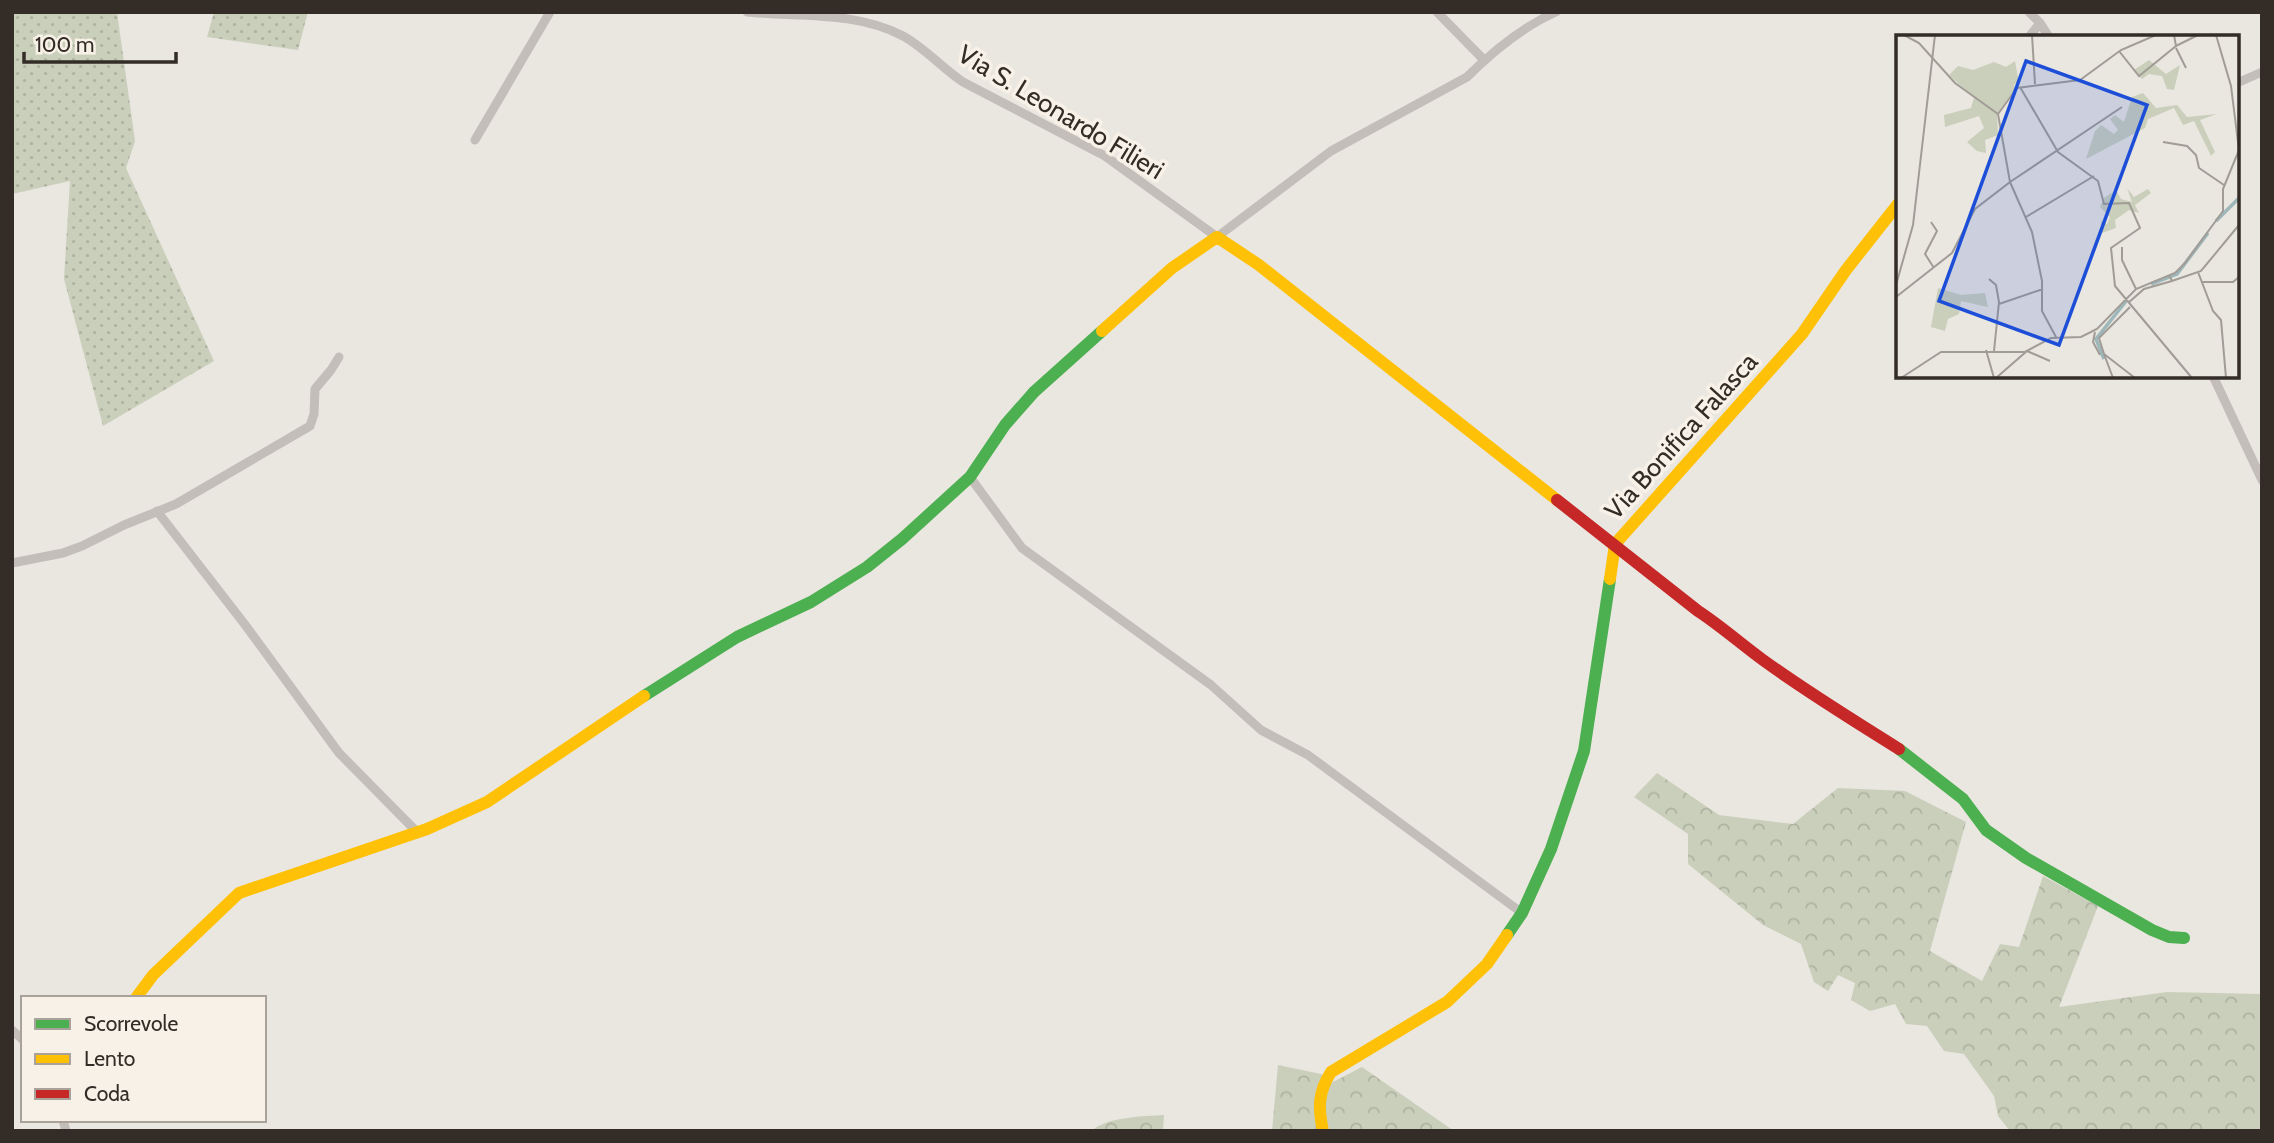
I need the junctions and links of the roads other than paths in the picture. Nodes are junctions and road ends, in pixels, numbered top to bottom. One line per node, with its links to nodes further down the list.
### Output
1 (550, 12): 12 (street)
2 (747, 12): 14 (street, Via S. Leonardo Filieri)
3 (1437, 12): 9 (street)
4 (1556, 12): 9 (street)
5 (2029, 12): 6 (street)
6 (2040, 23): 7 (street); 8 (street)
7 (2031, 35)
8 (2048, 35)
9 (1484, 60): 14 (street)
10 (2262, 72): 11 (street)
11 (2239, 82)
12 (475, 140)
13 (1896, 207): 20 (street, Via Bonifica Falasca)
14 (1217, 237): 17 (street); 20 (street)
15 (338, 357): 19 (street)
16 (2214, 378): 18 (street)
17 (970, 477): 22 (street); 23 (street)
18 (2262, 480)
19 (158, 511): 21 (street); 22 (street)
20 (1615, 544): 23 (street, Via Bonifica Falasca); 24 (street)
21 (12, 563)
22 (417, 832): 25 (street)
23 (1522, 913): 26 (street, Via Bonifica Falasca)
24 (2184, 938)
25 (137, 996)
26 (1323, 1131)

